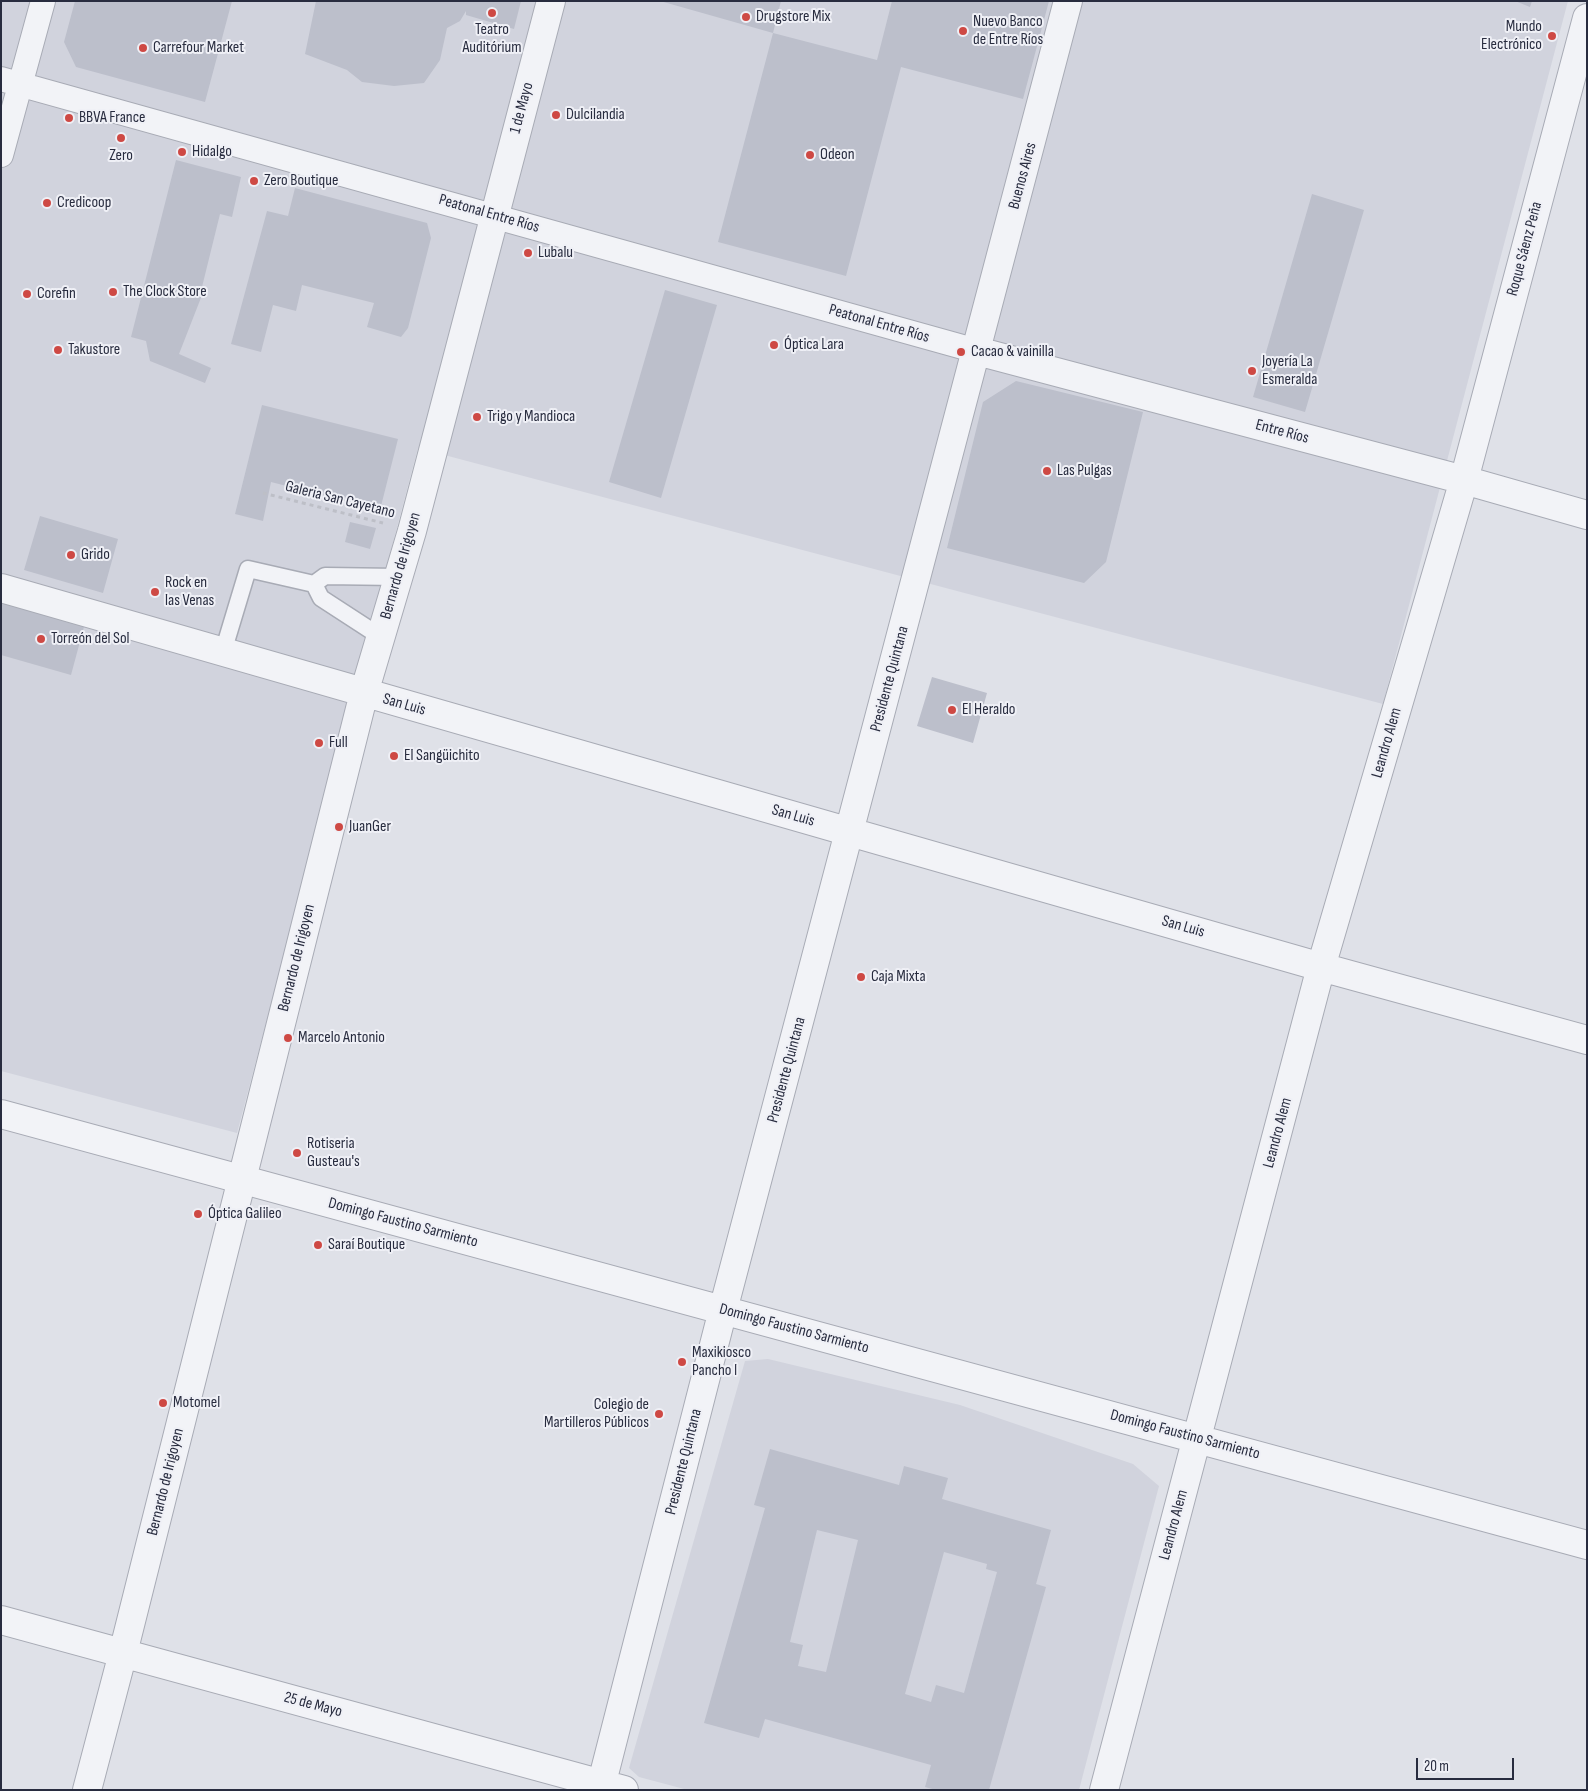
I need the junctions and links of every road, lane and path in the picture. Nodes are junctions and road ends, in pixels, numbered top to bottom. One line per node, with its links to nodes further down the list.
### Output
1 (43, 1): 5 (street)
2 (551, 1): 7 (street, 1 de Mayo)
3 (1068, 1): 8 (street, Buenos Aires)
4 (1587, 18): 9 (street, Roque Sáenz Peña)
5 (11, 82): 6 (street); 7 (street, Peatonal Entre Ríos)
6 (1, 156)
7 (494, 216): 8 (street, Peatonal Entre Ríos); 12 (street, Bernardo de Irigoyen)
8 (977, 351): 9 (street, Entre Ríos); 19 (street, Presidente Quintana)
9 (1464, 480): 11 (street, Entre Ríos); 20 (street, Leandro Alem)
10 (263, 493): 12 (path, Galeria San Cayetano)
11 (1587, 515)
12 (412, 531): 13 (street, Bernardo de Irigoyen)
13 (398, 577): 14 (lane); 16 (street, Bernardo de Irigoyen)
14 (314, 584): 16 (lane); 17 (lane)
15 (1, 588): 17 (street, San Luis)
16 (381, 637): 18 (street, Bernardo de Irigoyen)
17 (223, 652): 18 (street, San Luis)
18 (364, 693): 19 (street, San Luis); 23 (street, Bernardo de Irigoyen)
19 (850, 832): 20 (street, San Luis); 24 (street, Presidente Quintana)
20 (1322, 967): 21 (street, San Luis); 25 (street, Leandro Alem)
21 (1587, 1040)
22 (1, 1114): 23 (street, Domingo Faustino Sarmiento)
23 (241, 1178): 24 (street, Domingo Faustino Sarmiento); 28 (street, Bernardo de Irigoyen)
24 (723, 1310): 25 (street, Domingo Faustino Sarmiento); 29 (street, Presidente Quintana)
25 (1197, 1439): 26 (street, Domingo Faustino Sarmiento); 31 (street, Leandro Alem)
26 (1587, 1545)
27 (1, 1620): 28 (street, 25 de Mayo)
28 (124, 1653): 29 (street, 25 de Mayo); 30 (street, Bernardo de Irigoyen)
29 (609, 1788)
30 (87, 1790)
31 (1104, 1790)

